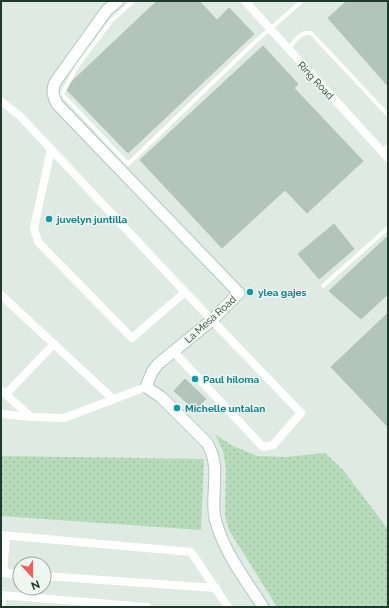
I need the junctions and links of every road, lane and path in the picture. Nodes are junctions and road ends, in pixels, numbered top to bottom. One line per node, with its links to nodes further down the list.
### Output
1 (118, 1): 16 (street, La Mesa Road)
2 (133, 1): 5 (lane)
3 (245, 1): 5 (street, Ring Road)
4 (302, 1): 5 (lane)
5 (270, 30): 6 (street, Ring Road)
6 (288, 49): 8 (lane); 10 (street, Ring Road)
7 (2, 104): 9 (street)
8 (388, 115)
9 (51, 149): 14 (street); 14 (street)
10 (385, 149): 11 (street, Ring Road)
11 (388, 158)
12 (388, 228): 13 (lane)
13 (323, 286)
14 (185, 292): 16 (street)
15 (1, 295): 17 (street)
16 (212, 320): 18 (street, La Mesa Road); 18 (street)
17 (54, 344): 20 (street); 21 (street)
18 (173, 351): 19 (street, La Mesa Road)
19 (146, 387): 21 (street); 33 (street)
20 (3, 392): 23 (street)
21 (113, 399): 23 (street)
22 (1, 414): 23 (street)
23 (31, 417)
24 (4, 536): 25 (street); 28 (street)
25 (2, 573): 26 (street)
26 (12, 574)
27 (52, 577): 28 (street)
28 (216, 588): 32 (street)
29 (2, 596): 30 (street); 31 (street)
30 (1, 607)
31 (147, 607)
32 (228, 607)
33 (262, 607)

